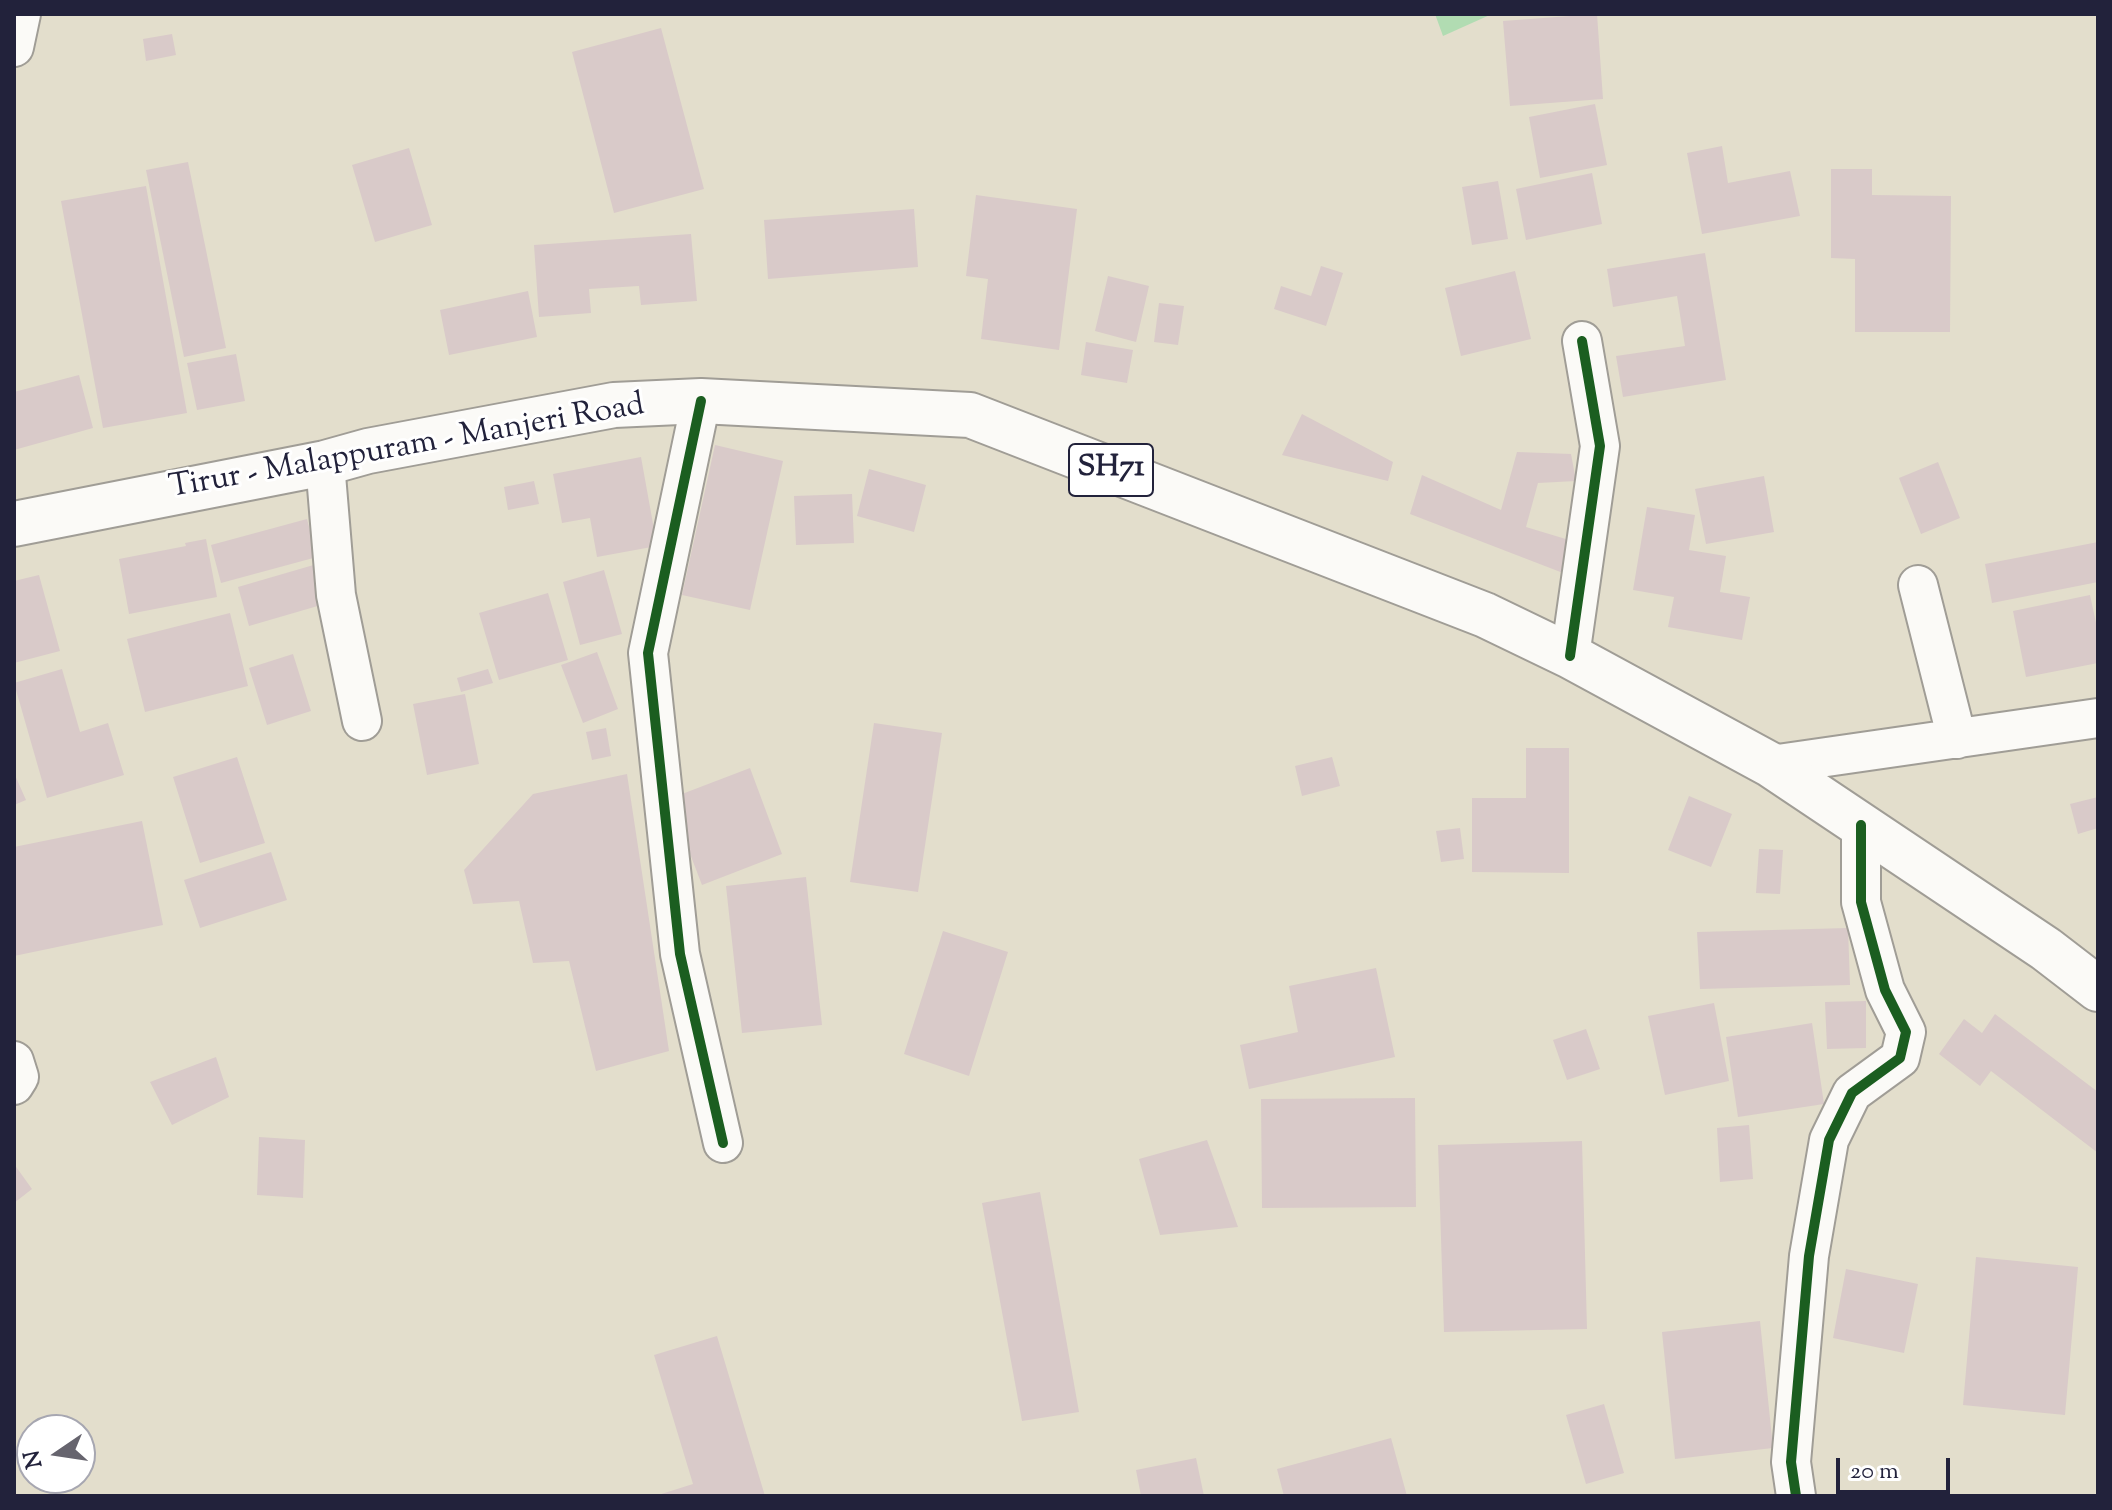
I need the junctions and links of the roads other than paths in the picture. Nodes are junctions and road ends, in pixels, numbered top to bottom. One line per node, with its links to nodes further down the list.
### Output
1 (21, 14): 2 (street)
2 (14, 47)
3 (1582, 341): 8 (street)
4 (701, 401): 5 (main road, Tirur - Malappuram - Manjeri Road / SH71); 8 (main road, Tirur - Malappuram - Manjeri Road / SH71); 17 (street)
5 (325, 463): 6 (main road, Tirur - Malappuram - Manjeri Road / SH71); 10 (street)
6 (14, 524)
7 (1918, 585): 11 (street)
8 (1570, 656): 12 (main road, Tirur - Malappuram - Manjeri Road / SH71)
9 (2098, 718): 11 (street)
10 (362, 721)
11 (1957, 739): 12 (street)
12 (1771, 765): 13 (main road, Tirur - Malappuram - Manjeri Road / SH71)
13 (1861, 825): 14 (main road, Tirur - Malappuram - Manjeri Road / SH71); 18 (street)
14 (2098, 989)
15 (14, 1061): 16 (street)
16 (14, 1085)
17 (723, 1143)
18 (1796, 1496)

